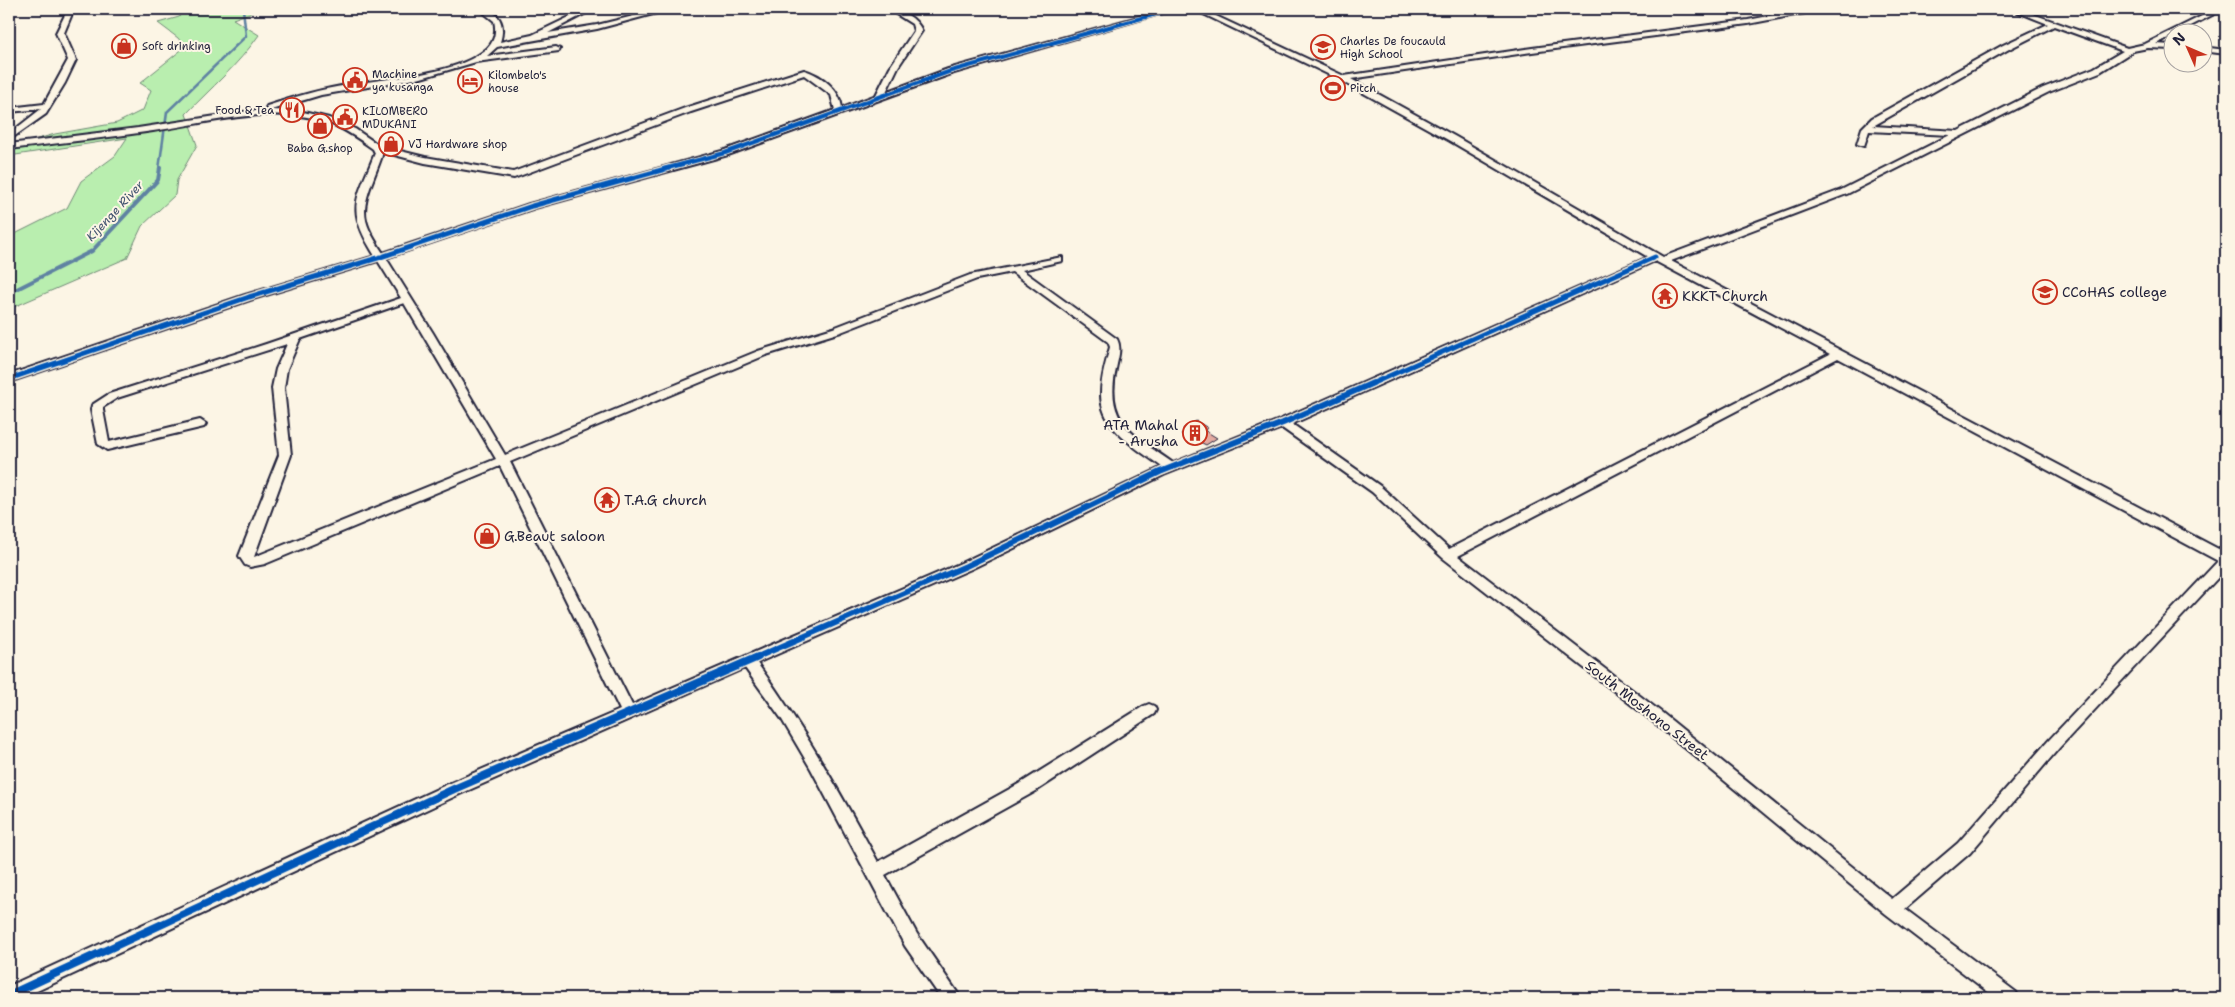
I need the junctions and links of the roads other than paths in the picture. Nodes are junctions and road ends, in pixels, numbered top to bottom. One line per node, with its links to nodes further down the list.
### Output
1 (72, 9): 25 (street)
2 (482, 9): 15 (street)
3 (591, 9): 13 (street)
4 (669, 9): 13 (street)
5 (891, 9): 24 (street)
6 (1174, 9): 24 (street)
7 (1196, 9): 23 (street)
8 (1816, 9): 23 (street)
9 (2013, 9): 12 (street)
10 (2221, 9): 11 (street)
11 (2195, 22)
12 (2053, 24): 19 (street); 29 (street)
13 (530, 38): 15 (street)
14 (2162, 38): 16 (street)
15 (495, 45): 22 (street)
16 (2147, 46): 17 (street); 19 (street)
17 (2162, 47)
18 (556, 49): 22 (street)
19 (2128, 50): 30 (street)
20 (2212, 50): 21 (street)
21 (2226, 52)
22 (474, 60): 27 (street)
23 (1343, 78): 37 (street)
24 (879, 98): 28 (street)
25 (47, 106): 26 (street); 31 (street)
26 (9, 110)
27 (260, 112): 33 (street); 34 (street)
28 (839, 112): 34 (street); 35 (street)
29 (1866, 128): 30 (street); 32 (street)
30 (1958, 133): 37 (street)
31 (9, 138)
32 (1861, 144)
33 (9, 146)
34 (377, 148): 35 (street)
35 (381, 257): 39 (street); 42 (street)
36 (1059, 259): 38 (street)
37 (1659, 259): 41 (street); 43 (street)
38 (1013, 268): 45 (street); 46 (street)
39 (407, 299): 40 (street); 45 (street)
40 (296, 337): 44 (street); 45 (street)
41 (1838, 354): 47 (street); 48 (street)
42 (9, 379)
43 (1283, 423): 46 (street); 47 (street, South Moshono Street)
44 (200, 424)
45 (503, 461): 51 (street)
46 (1172, 468): 49 (street)
47 (1448, 555): 53 (street, South Moshono Street)
48 (2226, 560): 53 (street)
49 (748, 661): 51 (street); 52 (street)
50 (1148, 710): 52 (street)
51 (628, 712): 54 (street)
52 (874, 873): 55 (street)
53 (1892, 910): 56 (street, South Moshono Street)
54 (9, 995)
55 (952, 998)
56 (2010, 998)

